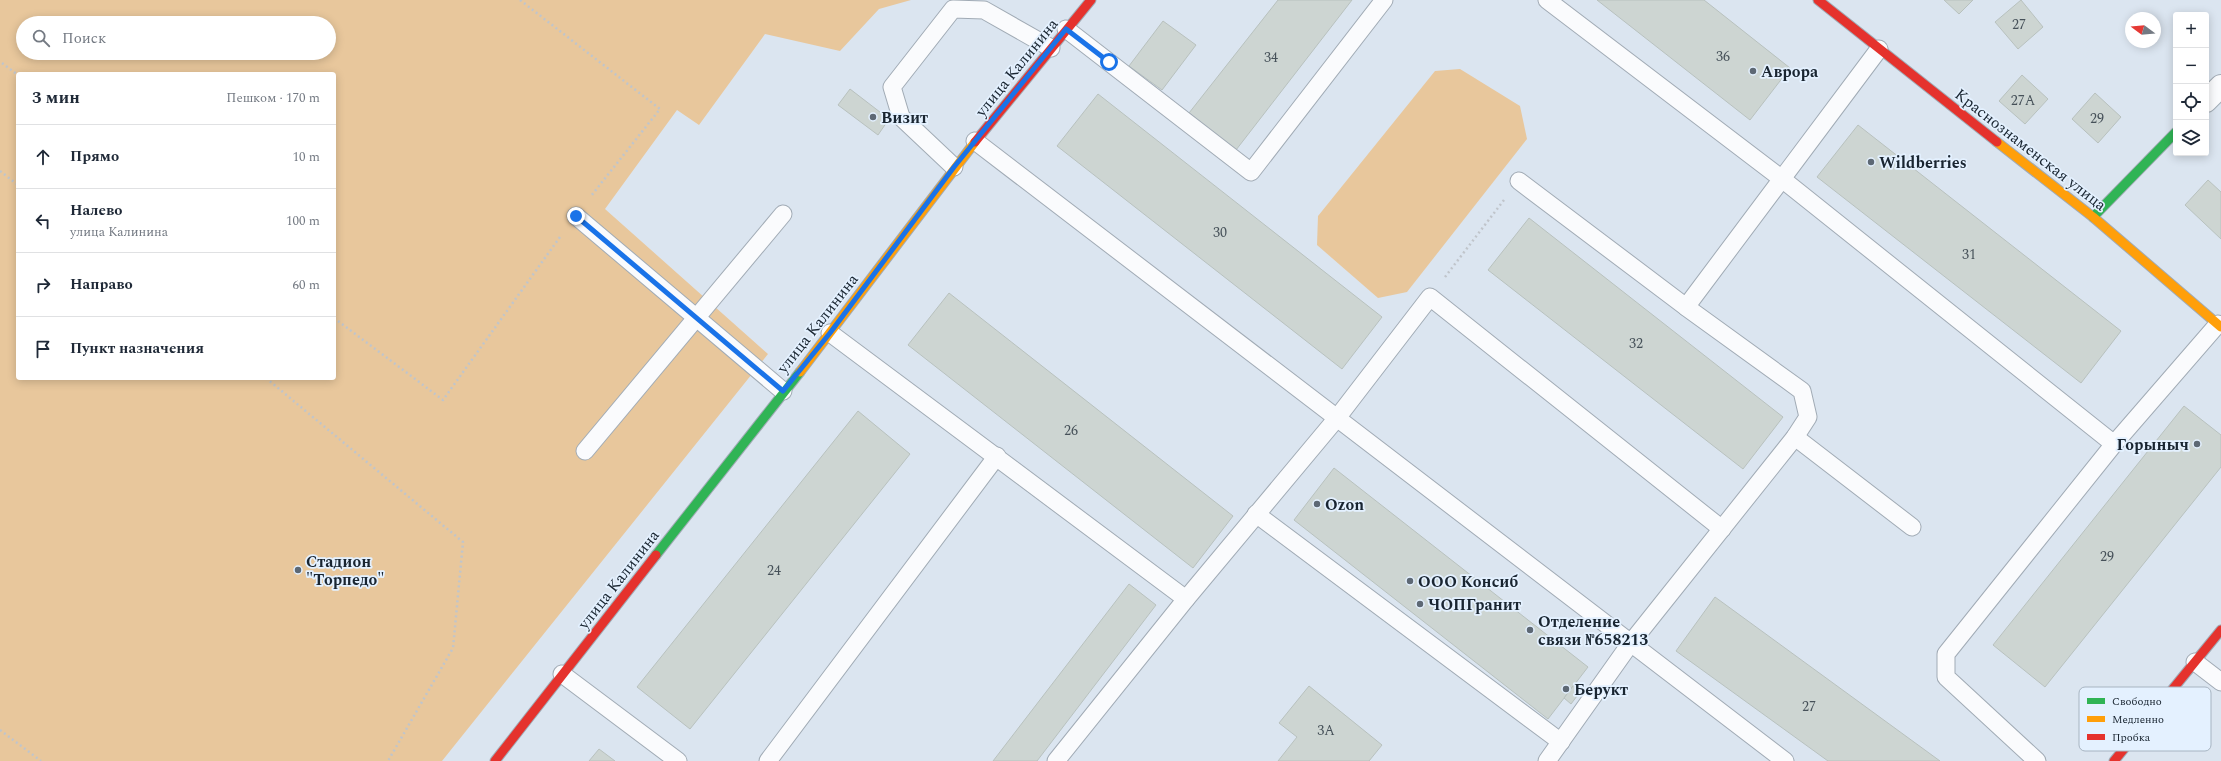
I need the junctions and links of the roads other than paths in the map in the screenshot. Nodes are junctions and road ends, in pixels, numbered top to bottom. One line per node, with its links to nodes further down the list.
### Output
1 (1091, 0): 5 (street, улица Калинина)
2 (1384, 0): 5 (lane)
3 (1547, 0): 13 (lane)
4 (1818, 0): 7 (street, Краснознаменская улица)
5 (1066, 29): 6 (street, улица Калинина)
6 (1051, 48): 11 (street, улица Калинина); 12 (lane)
7 (1879, 49): 13 (lane); 17 (street, Краснознаменская улица)
8 (2221, 86): 9 (street)
9 (2209, 98)
10 (2173, 135): 17 (street)
11 (975, 141): 12 (street, улица Калинина); 23 (lane)
12 (954, 167): 21 (street, улица Калинина)
13 (1782, 179): 18 (lane); 25 (lane)
14 (1519, 181): 18 (lane)
15 (783, 214): 19 (lane)
16 (576, 216): 19 (lane)
17 (2093, 217): 20 (street, Краснознаменская улица)
18 (1686, 308): 24 (lane)
19 (695, 317): 22 (lane); 26 (lane)
20 (2220, 325): 25 (lane)
21 (830, 333): 22 (street, улица Калинина); 27 (lane)
22 (783, 391): 35 (street, улица Калинина)
23 (1337, 418): 28 (lane); 30 (lane); 33 (lane)
24 (1796, 437): 29 (lane); 30 (lane)
25 (2114, 444): 46 (lane)
26 (585, 451)
27 (997, 456): 31 (lane); 42 (lane)
28 (1256, 514): 31 (lane); 38 (lane)
29 (1912, 527)
30 (1722, 529): 33 (lane)
31 (1186, 599): 43 (lane)
32 (2221, 630): 34 (street)
33 (1630, 644): 38 (lane); 45 (lane)
34 (2194, 662): 36 (lane); 37 (street)
35 (562, 674): 40 (street, улица Калинина); 41 (lane)
36 (2221, 682)
37 (2174, 687)
38 (1561, 742): 44 (lane)
39 (2122, 751): 47 (street)
40 (494, 761)
41 (678, 761)
42 (768, 761)
43 (1056, 761)
44 (1547, 761)
45 (1785, 761)
46 (2037, 761)
47 (2114, 761)

